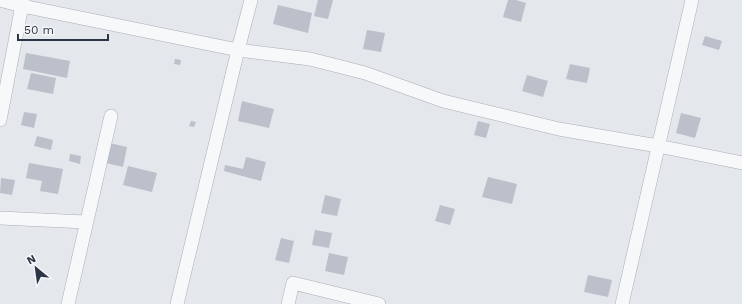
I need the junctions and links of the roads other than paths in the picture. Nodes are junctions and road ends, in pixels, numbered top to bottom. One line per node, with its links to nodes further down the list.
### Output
1 (0, 0): 4 (street)
2 (251, 0): 5 (street)
3 (692, 0): 8 (street)
4 (23, 3): 5 (street); 7 (street)
5 (238, 50): 8 (street); 13 (street)
6 (111, 116): 11 (street)
7 (0, 120)
8 (658, 146): 9 (street); 16 (street)
9 (742, 163)
10 (0, 218): 11 (street)
11 (86, 222): 12 (street)
12 (68, 304)
13 (177, 304)
14 (288, 304): 15 (street)
15 (380, 304)
16 (622, 304)

